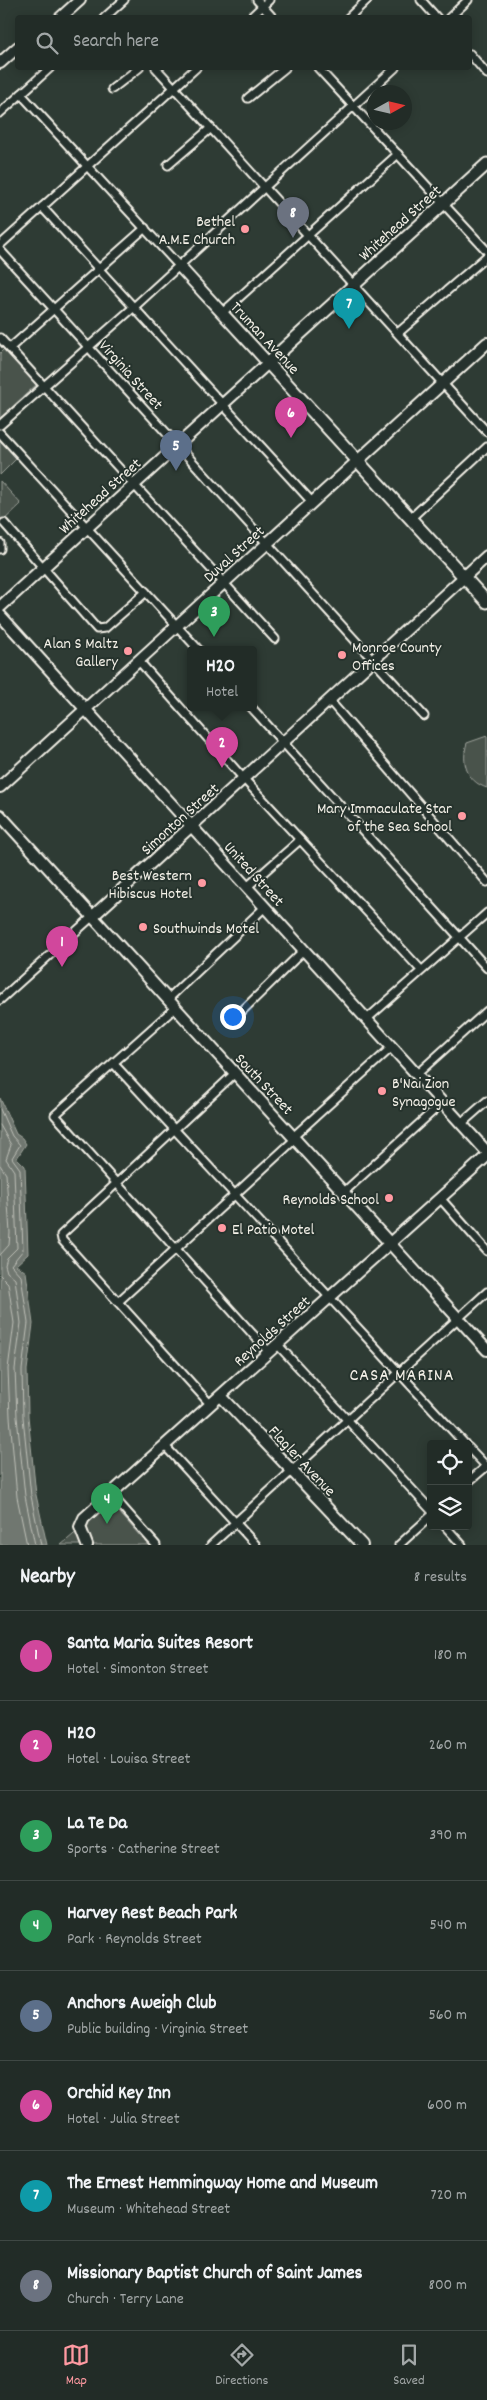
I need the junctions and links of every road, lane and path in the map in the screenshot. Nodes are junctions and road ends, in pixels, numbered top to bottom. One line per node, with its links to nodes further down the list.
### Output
1 (80, 0): 9 (street)
2 (124, 0): 10 (street)
3 (257, 0): 8 (street)
4 (269, 0): 8 (street)
5 (367, 0): 13 (street)
6 (421, 0): 14 (street)
7 (468, 0): 15 (street)
8 (262, 6): 11 (street); 12 (street)
9 (63, 15)
10 (109, 15)
11 (253, 15)
12 (270, 15)
13 (351, 15)
14 (434, 15)
15 (452, 15)
16 (15, 50): 18 (street)
17 (472, 56): 26 (street)
18 (0, 64)
19 (48, 70): 29 (street)
20 (136, 70): 28 (street)
21 (158, 70): 27 (street)
22 (194, 70): 27 (street)
23 (283, 70): 30 (street)
24 (320, 70): 31 (street)
25 (393, 70): 31 (street)
26 (487, 73)
27 (174, 88): 33 (street); 37 (street)
28 (112, 89)
29 (21, 94): 32 (street); 37 (street, Truman Avenue)
30 (248, 98)
31 (353, 106): 34 (street); 38 (street)
32 (0, 113)
33 (210, 128): 36 (street); 38 (street)
34 (398, 154): 39 (street); 42 (street)
35 (487, 164): 39 (main road, Whitehead Street)
36 (168, 165)
37 (88, 166): 40 (street); 41 (street, Truman Avenue)
38 (264, 187): 42 (street); 47 (street)
39 (444, 204): 45 (street); 49 (main road, Whitehead Street)
40 (42, 206): 43 (street); 48 (street)
41 (145, 228): 47 (street, Truman Avenue); 48 (street)
42 (310, 236): 49 (street); 52 (street)
43 (0, 245)
44 (0, 250): 51 (street, Virginia Street)
45 (487, 250)
46 (487, 256): 53 (street)
47 (179, 266): 50 (street); 52 (street, Truman Avenue)
48 (99, 269): 50 (street); 51 (street)
49 (353, 285): 53 (street); 58 (main road, Whitehead Street)
50 (134, 307): 56 (street); 61 (street)
51 (54, 309): 56 (street, Virginia Street); 57 (street)
52 (222, 313): 58 (street, Truman Avenue)
53 (398, 334): 59 (street)
54 (0, 338): 57 (street)
55 (487, 343): 59 (street, Duval Street)
56 (88, 347): 60 (street); 65 (street, Virginia Street)
57 (10, 348): 60 (street)
58 (268, 363): 61 (street, Whitehead Street); 67 (main road, Truman Avenue)
59 (443, 383): 63 (street); 67 (street, Duval Street)
60 (44, 386): 62 (street); 68 (street)
61 (223, 404): 65 (street, Whitehead Street); 69 (street)
62 (0, 424)
63 (487, 432)
64 (0, 433): 72 (street)
65 (177, 445): 68 (street, Whitehead Street); 73 (street, Virginia Street)
66 (487, 446): 70 (street)
67 (357, 461): 69 (street, Duval Street); 70 (main road, Truman Avenue)
68 (134, 486): 72 (street, Whitehead Street); 79 (street)
69 (312, 502): 73 (street, Duval Street)
70 (410, 519): 78 (main road, Truman Avenue)
71 (4, 523): 77 (street)
72 (87, 528): 77 (street, Whitehead Street); 80 (street)
73 (267, 542): 79 (street, Duval Street); 88 (street, Virginia Street)
74 (0, 543): 75 (street)
75 (0, 549)
76 (487, 556): 78 (street, Simonton Street)
77 (44, 566): 80 (street); 82 (street, Whitehead Street)
78 (464, 577): 81 (main road, Truman Avenue); 88 (street, Simonton Street)
79 (222, 583): 84 (street, Duval Street); 85 (street)
80 (146, 592): 84 (street)
81 (487, 602)
82 (0, 608)
83 (0, 615): 90 (street, United Street)
84 (176, 625): 86 (street); 87 (street, Duval Street)
85 (275, 639)
86 (195, 646)
87 (138, 660): 90 (street, Duval Street); 94 (street)
88 (374, 661): 89 (street, Simonton Street); 92 (street, Virginia Street)
89 (329, 700): 93 (street, Simonton Street); 99 (street)
90 (85, 709): 95 (street, Duval Street); 97 (street, United Street)
91 (255, 711): 93 (street)
92 (424, 716)
93 (284, 743): 94 (street, Simonton Street); 104 (street)
94 (244, 779): 97 (street, Simonton Street); 98 (street)
95 (0, 787)
96 (0, 815): 103 (street, South Street)
97 (192, 827): 100 (street, United Street); 103 (street, Simonton Street)
98 (300, 840): 100 (street); 107 (street)
99 (487, 882)
100 (247, 886): 101 (street, United Street)
101 (264, 906): 105 (street, United Street); 108 (street)
102 (487, 913): 104 (street)
103 (92, 916): 108 (street, South Street); 109 (street, Simonton Street)
104 (458, 938): 106 (street); 107 (street)
105 (304, 950): 111 (street); 113 (street, United Street)
106 (487, 968)
107 (421, 970): 113 (street)
108 (168, 999): 110 (street, South Street)
109 (0, 1000)
110 (176, 1007): 115 (street); 116 (street, South Street)
111 (242, 1011)
112 (487, 1011): 117 (street)
113 (367, 1019): 114 (street, United Street)
114 (392, 1047): 117 (street, United Street); 122 (street)
115 (114, 1064): 121 (street); 125 (street)
116 (236, 1073): 121 (street); 122 (street, South Street)
117 (417, 1074): 119 (street, United Street)
118 (487, 1101): 120 (street)
119 (442, 1102): 120 (street, United Street); 126 (street)
120 (462, 1123): 123 (street, United Street)
121 (175, 1129): 125 (street); 127 (street)
122 (294, 1136): 126 (street, South Street); 127 (street)
123 (487, 1152)
124 (487, 1156): 128 (street, Reynolds Street)
125 (117, 1182): 130 (street); 134 (street)
126 (344, 1192): 129 (street, South Street)
127 (236, 1196): 130 (street); 133 (street)
128 (440, 1198): 129 (street, Reynolds Street); 131 (street)
129 (390, 1243): 133 (street, Reynolds Street); 135 (street, South Street)
130 (176, 1250): 134 (street); 138 (street)
131 (487, 1250)
132 (487, 1292): 135 (street)
133 (330, 1298): 136 (street, Reynolds Street); 139 (street)
134 (118, 1302): 141 (street)
135 (458, 1318): 137 (street, South Street); 139 (street)
136 (277, 1344): 138 (street, Reynolds Street); 142 (street)
137 (487, 1350)
138 (268, 1352): 140 (street, Reynolds Street)
139 (398, 1373): 142 (street); 143 (street)
140 (221, 1396): 141 (street, Reynolds Street); 147 (street, Flagler Avenue)
141 (211, 1405): 144 (street, Reynolds Street)
142 (347, 1420): 147 (street); 150 (street)
143 (461, 1440)
144 (165, 1446): 149 (street, Reynolds Street); 152 (street)
145 (472, 1451): 146 (street)
146 (487, 1466): 148 (street)
147 (292, 1469): 152 (street); 158 (street, Flagler Avenue)
148 (472, 1479)
149 (110, 1493): 154 (street, Reynolds Street); 155 (street)
150 (427, 1506)
151 (427, 1520): 159 (street)
152 (235, 1523): 156 (street); 157 (street)
153 (449, 1530): 160 (street)
154 (87, 1545)
155 (156, 1545)
156 (211, 1545)
157 (256, 1545)
158 (362, 1545)
159 (400, 1545)
160 (462, 1545)

